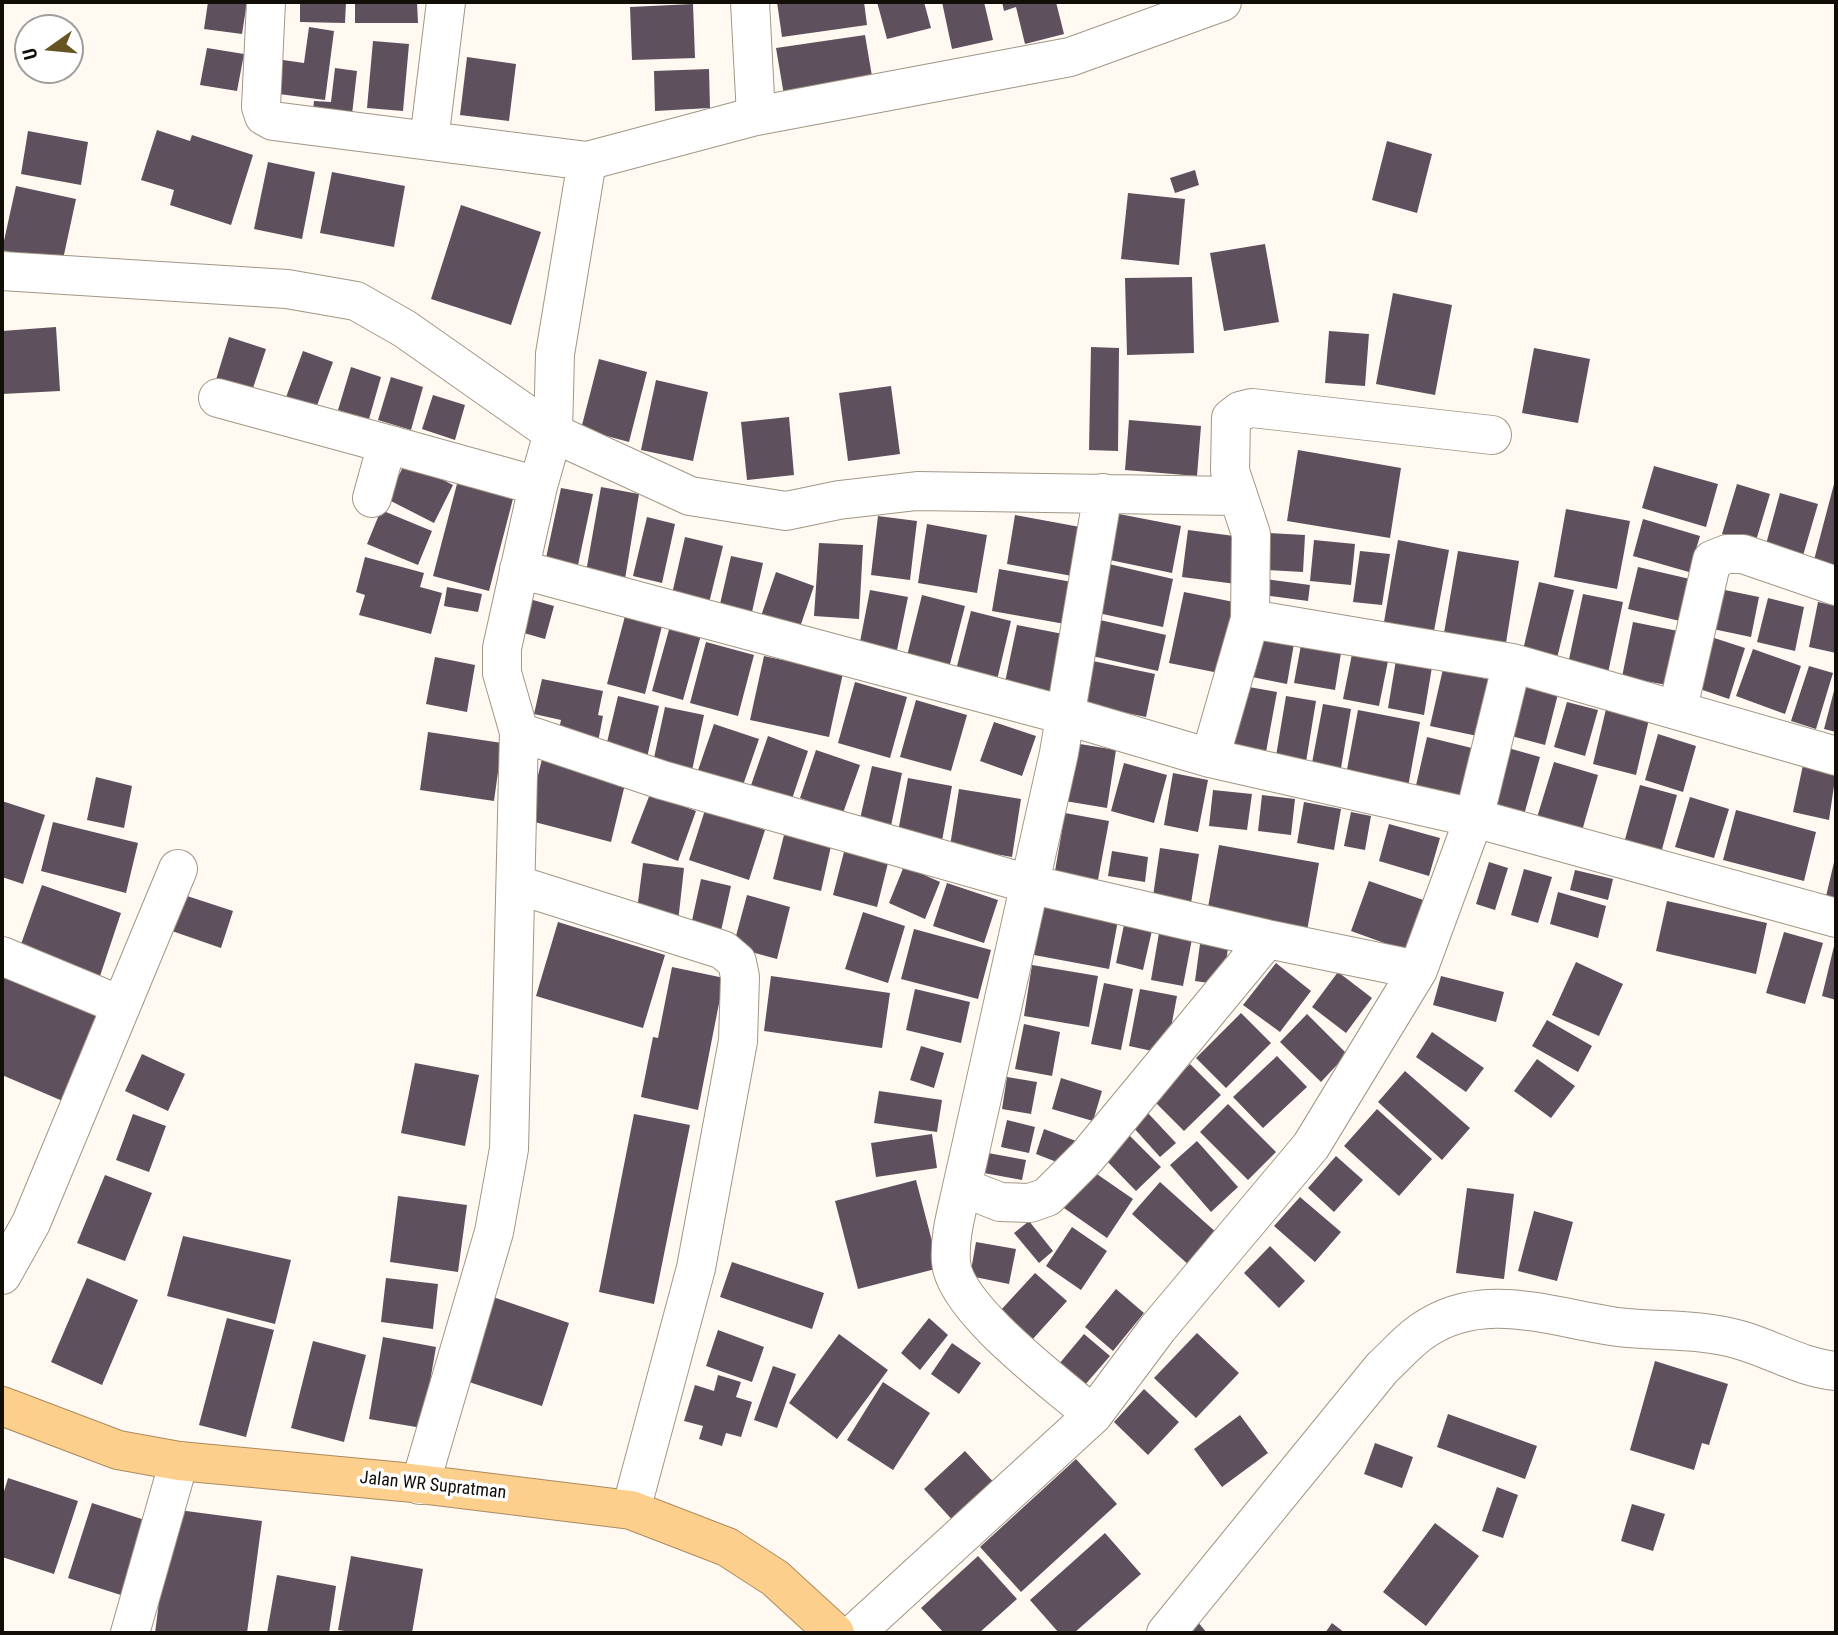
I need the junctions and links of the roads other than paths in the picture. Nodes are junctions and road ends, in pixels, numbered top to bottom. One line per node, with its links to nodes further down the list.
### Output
1 (266, 2): 6 (street)
2 (446, 2): 6 (street)
3 (750, 2): 5 (street)
4 (1222, 2): 5 (street)
5 (756, 116): 7 (street)
6 (429, 141): 7 (street)
7 (587, 160): 10 (street)
8 (2, 271): 10 (street)
9 (218, 398): 12 (street)
10 (553, 433): 13 (street); 14 (street)
11 (1492, 435): 15 (street)
12 (387, 444): 13 (street); 16 (street)
13 (538, 486): 17 (street)
14 (1103, 493): 15 (street); 22 (street)
15 (1236, 496): 19 (street)
16 (372, 498)
17 (519, 569): 22 (street); 23 (street)
18 (1836, 586): 21 (street)
19 (1250, 619): 20 (street); 25 (street)
20 (1512, 663): 21 (street); 26 (street)
21 (1678, 708): 24 (street)
22 (1064, 715): 25 (street); 28 (street)
23 (519, 732): 28 (street); 29 (street)
24 (1836, 756)
25 (1210, 758): 26 (street)
26 (1474, 817): 30 (street); 33 (street)
27 (178, 869): 34 (street)
28 (1029, 884): 31 (street); 35 (street)
29 (518, 885): 41 (street); 42 (street)
30 (1836, 918)
31 (1268, 939): 33 (street); 35 (street)
32 (2, 956): 34 (street)
33 (1418, 970): 39 (street)
34 (120, 1005): 36 (street)
35 (962, 1187): 39 (street)
36 (2, 1275)
37 (1836, 1371): 46 (street)
38 (2, 1406): 40 (highway, Jalan WR Supratman)
39 (1093, 1415): 45 (street)
40 (179, 1461): 41 (highway, Jalan WR Supratman); 43 (street)
41 (420, 1485): 42 (highway, Jalan WR Supratman)
42 (631, 1510): 44 (highway, Jalan WR Supratman)
43 (130, 1633)
44 (835, 1633)
45 (855, 1633)
46 (1167, 1633)

